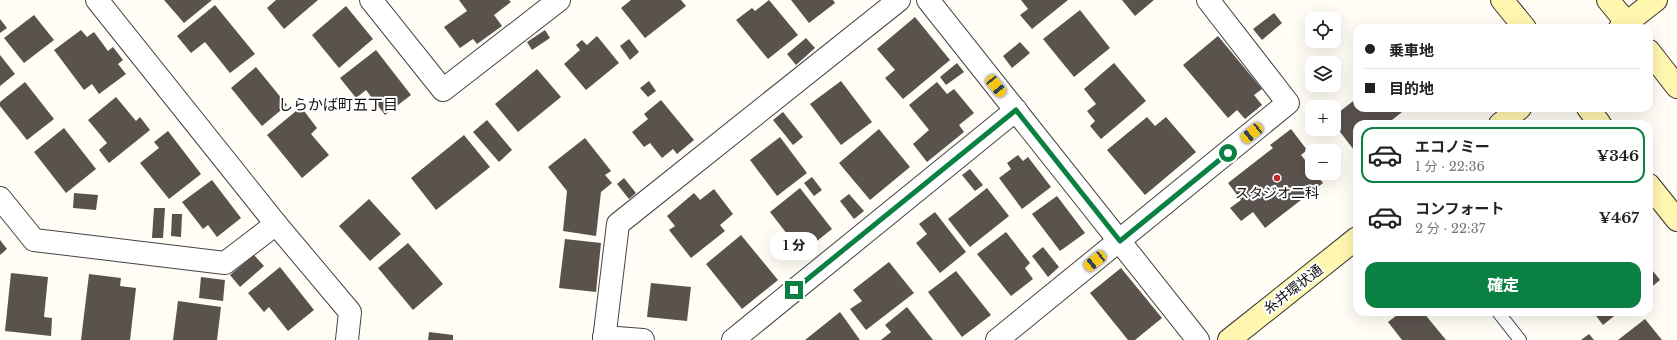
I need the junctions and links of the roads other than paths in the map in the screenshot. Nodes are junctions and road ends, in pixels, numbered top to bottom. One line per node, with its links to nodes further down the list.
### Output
1 (97, 0): 21 (street)
2 (372, 0): 3 (street)
3 (559, 0)
4 (899, 0): 25 (street)
5 (928, 0): 15 (street)
6 (1208, 0): 22 (street)
7 (1502, 0): 10 (street)
8 (1608, 0): 11 (street)
9 (1656, 0): 12 (street)
10 (1522, 24)
11 (1625, 24)
12 (1628, 24)
13 (1653, 56): 14 (street)
14 (1677, 87)
15 (1016, 110): 22 (street); 28 (street)
16 (1515, 112): 17 (street)
17 (1505, 120)
18 (1653, 190): 20 (street)
19 (0, 198): 21 (street)
20 (1677, 220)
21 (276, 224): 26 (street)
22 (1120, 241): 29 (street); 30 (street)
23 (1353, 241): 31 (street, 糸井環状通)
24 (1501, 316): 32 (lane)
25 (604, 338): 27 (street)
26 (347, 340)
27 (643, 340)
28 (733, 340)
29 (997, 340)
30 (1198, 340)
31 (1229, 340)
32 (1520, 340)

